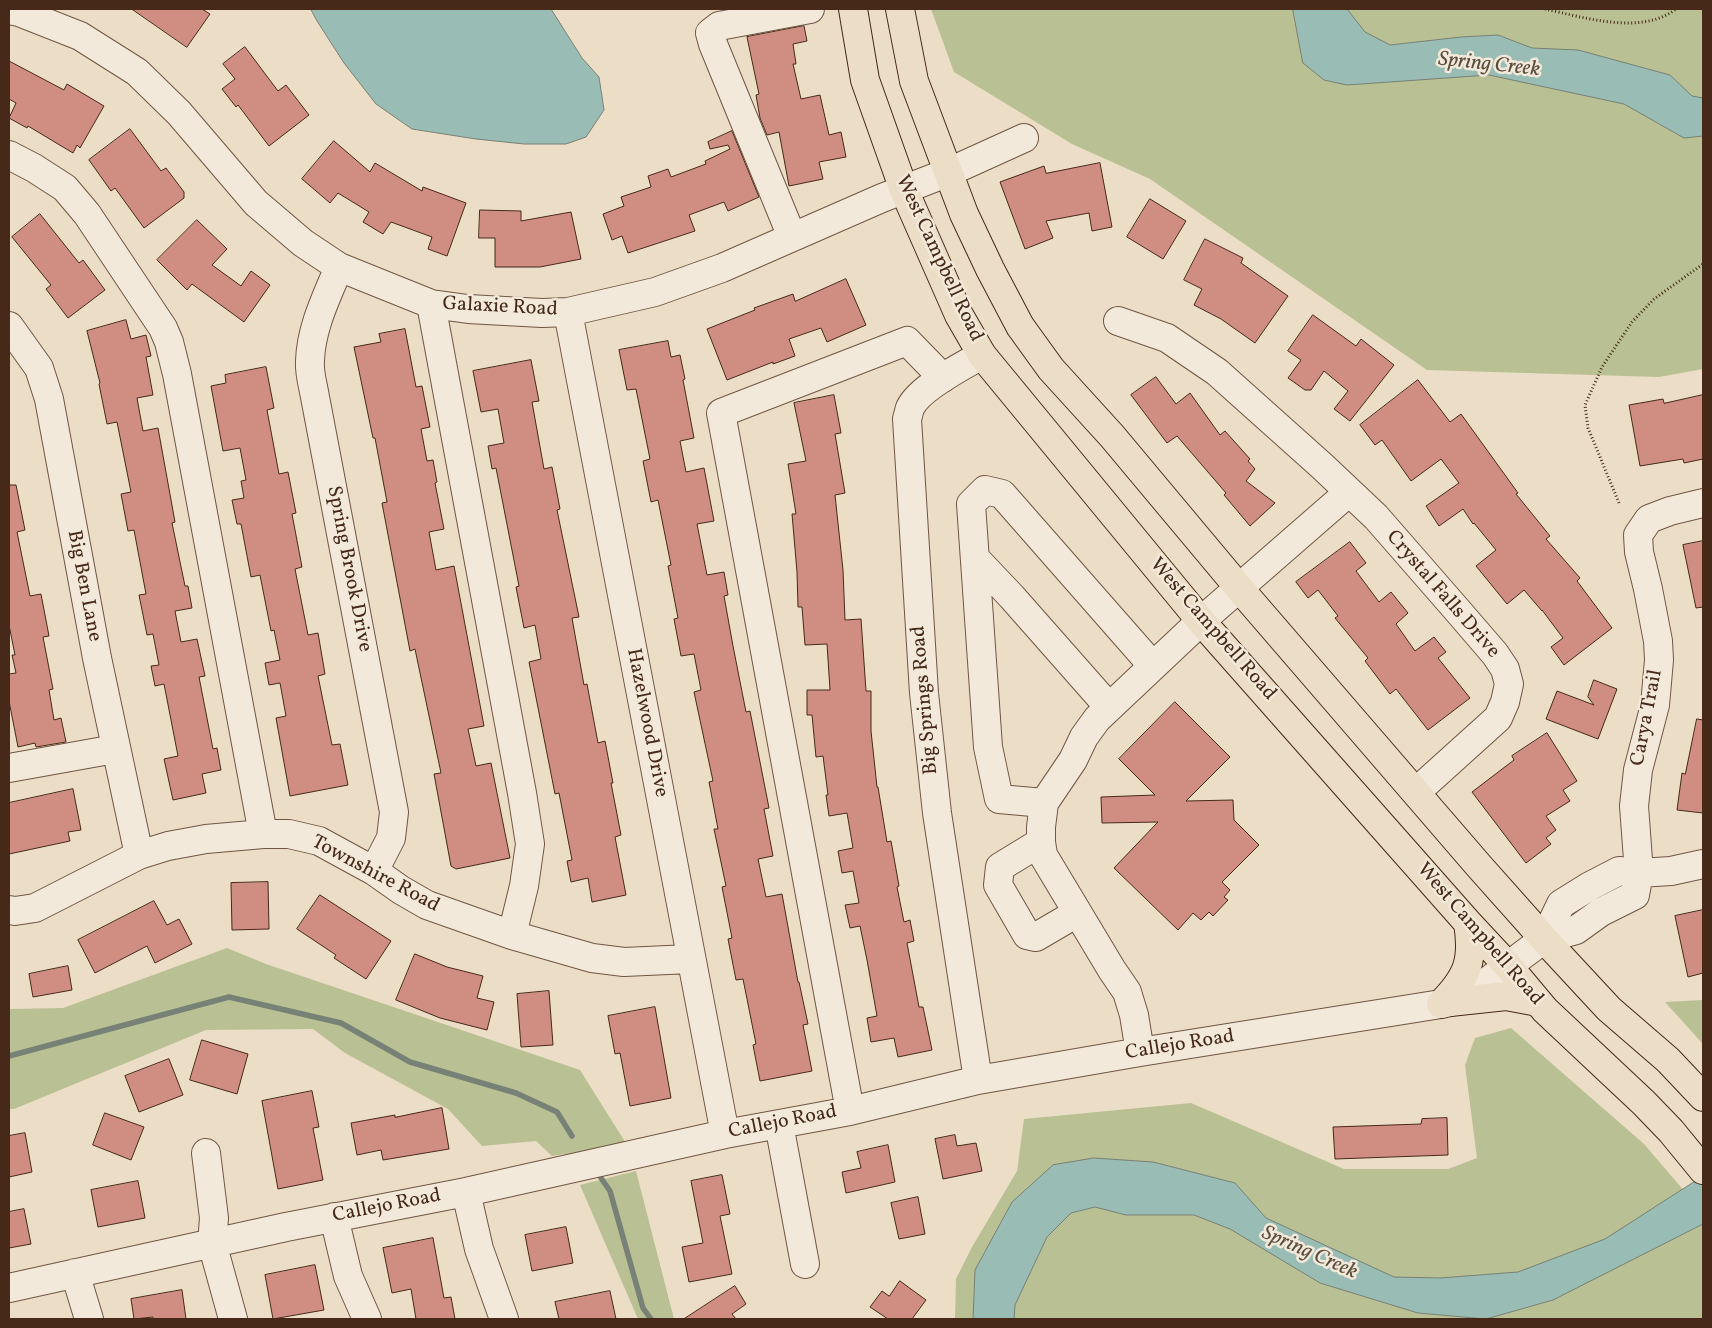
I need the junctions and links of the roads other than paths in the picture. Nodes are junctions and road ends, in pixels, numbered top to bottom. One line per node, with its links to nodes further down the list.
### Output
1 (810, 9): 9 (street)
2 (853, 9): 8 (main road, West Campbell Road)
3 (900, 9): 7 (main road)
4 (9, 10): 10 (street, Galaxie Road)
5 (1024, 138): 7 (street, Galaxie Road)
6 (9, 155): 28 (street)
7 (949, 172): 8 (street, Galaxie Road); 20 (main road)
8 (904, 190): 9 (street, Galaxie Road); 15 (main road, West Campbell Road)
9 (792, 237): 12 (street, Galaxie Road)
10 (339, 267): 11 (street, Galaxie Road); 32 (street, Spring Brook Drive)
11 (432, 304): 12 (street, Galaxie Road); 37 (street)
12 (568, 312): 39 (street, Hazelwood Drive)
13 (1118, 321): 17 (street, Crystal Falls Drive)
14 (9, 326): 24 (street, Big Ben Lane)
15 (982, 355): 16 (street, Big Springs Road); 21 (main road, West Campbell Road)
16 (942, 378): 44 (street, Big Springs Road); 46 (street)
17 (1349, 492): 20 (street); 26 (street, Crystal Falls Drive)
18 (1703, 504): 33 (street, Carya Trail)
19 (975, 558): 22 (street); 23 (street); 27 (street)
20 (1240, 589): 21 (street); 26 (main road)
21 (1201, 621): 22 (street); 36 (main road, West Campbell Road)
22 (1153, 666): 23 (street)
23 (1109, 707): 27 (street)
24 (115, 749): 25 (street); 30 (street, Big Ben Lane)
25 (9, 768)
26 (1416, 792): 38 (main road)
27 (1044, 803): 29 (street)
28 (263, 834): 30 (street, Townshire Road); 32 (street, Townshire Road)
29 (1041, 842): 35 (street); 35 (street)
30 (139, 855): 34 (street, Townshire Road)
31 (1703, 864): 33 (street, Callejo Road)
32 (374, 871): 37 (street, Townshire Road)
33 (1639, 874): 38 (street, Callejo Road)
34 (9, 910)
35 (1077, 913): 43 (street)
36 (1468, 922): 40 (main road, West Campbell Road); 42 (main road)
37 (512, 935): 39 (street, Townshire Road)
38 (1544, 939): 40 (street, Callejo Road); 45 (main road)
39 (690, 959): 48 (street, Hazelwood Drive)
40 (1509, 967): 41 (main road, West Campbell Road); 42 (street, Callejo Road)
41 (1538, 1002): 42 (main road); 50 (main road, West Campbell Road)
42 (1446, 1003): 43 (street, Callejo Road)
43 (1140, 1052): 44 (street, Callejo Road)
44 (978, 1080): 46 (street, Callejo Road)
45 (1703, 1098)
46 (850, 1111): 47 (street, Callejo Road)
47 (779, 1124): 48 (street, Callejo Road); 54 (street)
48 (725, 1134): 51 (street, Callejo Road)
49 (206, 1153): 53 (street)
50 (1703, 1170)
51 (466, 1192): 52 (street, Callejo Road); 60 (street)
52 (334, 1217): 53 (street, Callejo Road); 59 (street)
53 (212, 1243): 55 (street, Callejo Road); 58 (street)
54 (805, 1264)
55 (75, 1273): 56 (street, Callejo Road); 57 (street)
56 (9, 1288)
57 (89, 1319)
58 (233, 1319)
59 (367, 1319)
60 (504, 1319)

